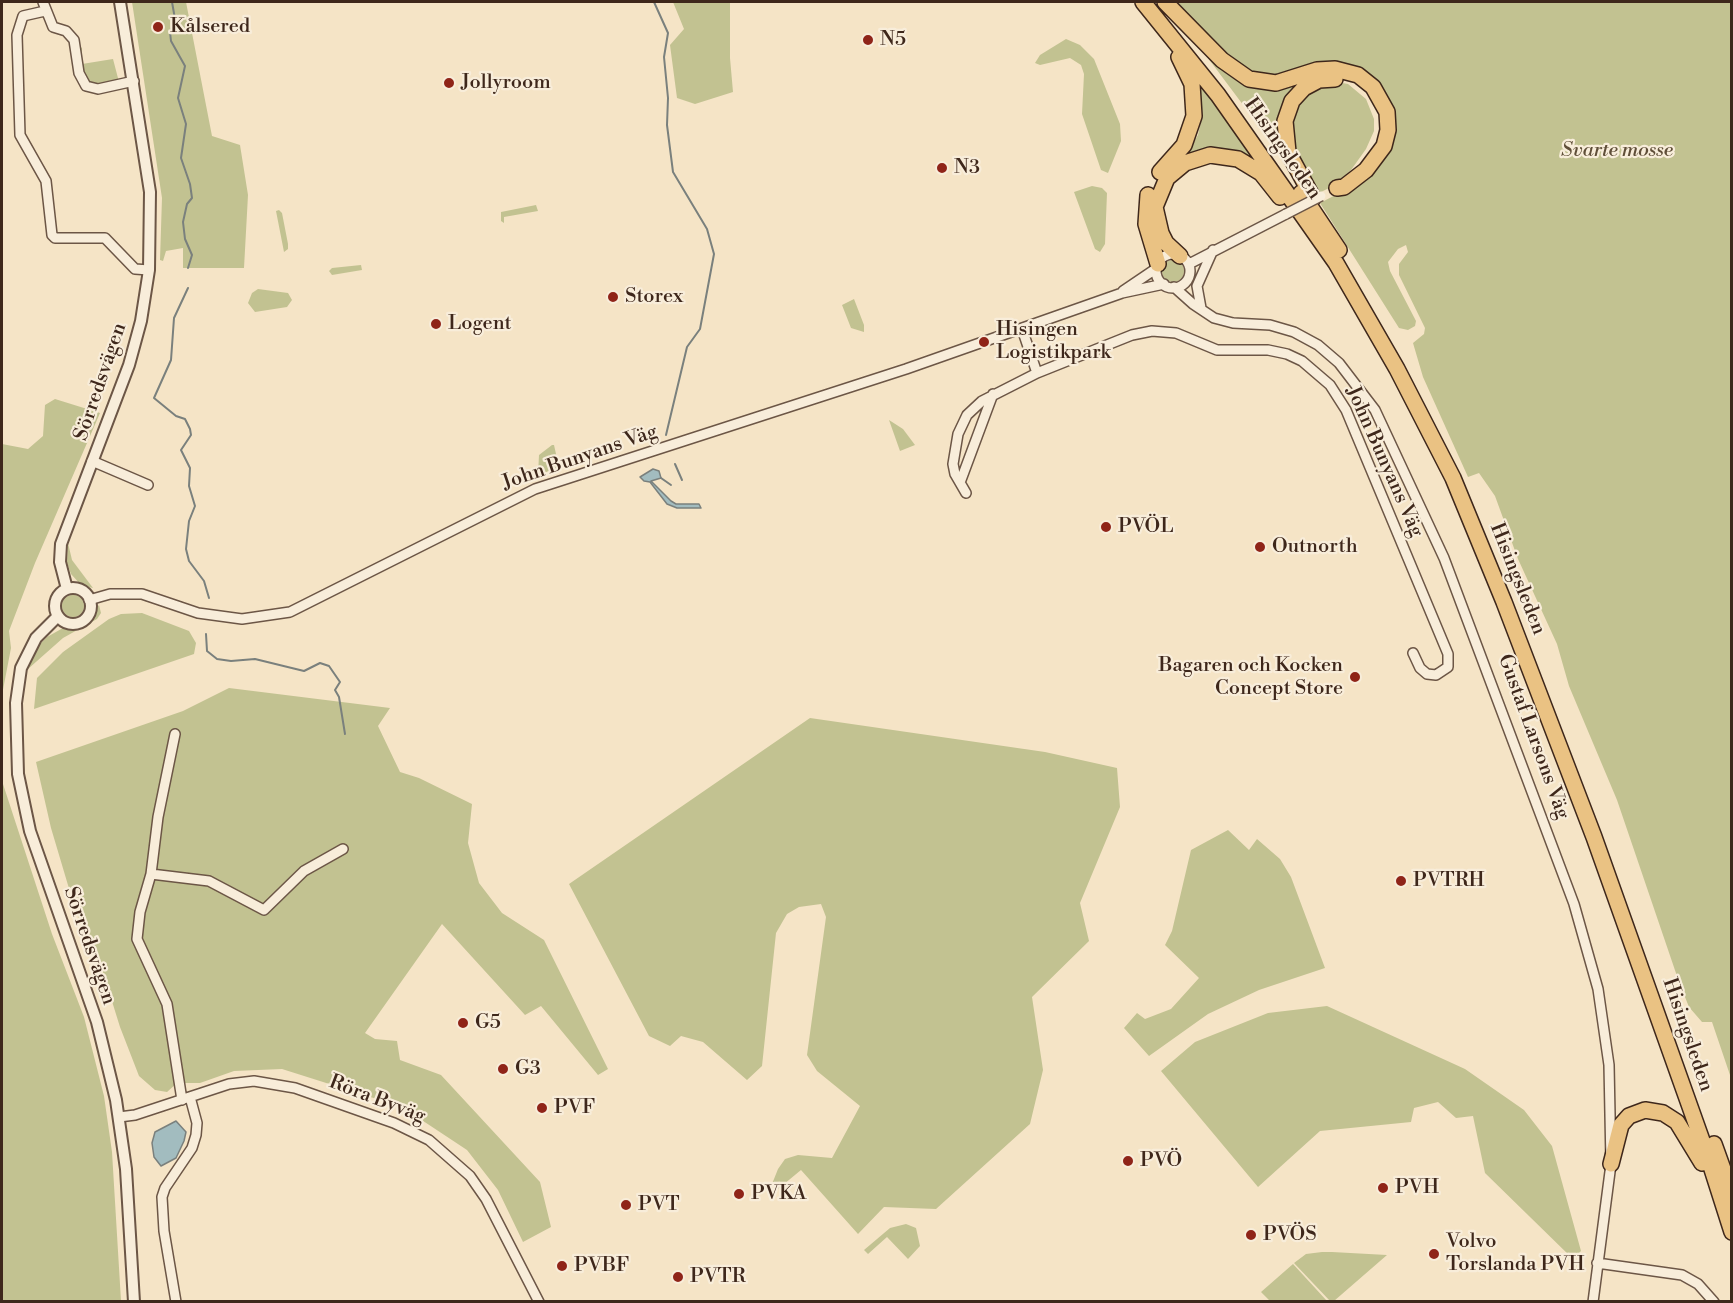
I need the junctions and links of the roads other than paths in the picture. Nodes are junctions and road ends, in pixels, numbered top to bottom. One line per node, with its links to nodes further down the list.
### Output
1 (120, 2): 5 (street, Sörredsvägen)
2 (1165, 2): 6 (highway)
3 (1150, 4): 7 (highway, Hisingsleden); 10 (highway); 12 (highway, Hisingsleden)
4 (44, 6): 5 (street); 11 (street)
5 (134, 81): 11 (street, Sörredsvägen)
6 (1337, 188): 7 (highway); 8 (street, bridge)
7 (1325, 228): 34 (highway, Hisingsleden)
8 (1213, 250): 9 (street); 15 (street)
9 (1186, 265): 10 (street); 12 (highway); 13 (street); 15 (street)
10 (1157, 266): 13 (street); 14 (street, John Bunyans Väg)
11 (148, 270): 19 (street, Sörredsvägen)
12 (1345, 278): 33 (highway, Hisingsleden)
13 (1169, 286): 14 (street, John Bunyans Väg); 15 (street, Gustaf Larsons Väg)
14 (1122, 293): 16 (street, John Bunyans Väg)
15 (1201, 308): 32 (street, Gustaf Larsons Väg)
16 (1022, 329): 17 (street); 24 (street, John Bunyans Väg)
17 (1037, 373): 18 (street, John Bunyans Väg); 26 (street, John Bunyans Väg)
18 (993, 394): 20 (street); 20 (street, John Bunyans Väg)
19 (92, 461): 21 (street); 23 (street, Sörredsvägen)
20 (961, 480): 22 (street, John Bunyans Väg)
21 (148, 485)
22 (966, 493)
23 (67, 590): 24 (street); 25 (street, Sörredsvägen)
24 (89, 600): 25 (street)
25 (58, 616): 31 (street, Sörredsvägen)
26 (1413, 653)
27 (175, 734): 29 (street)
28 (343, 849): 29 (street)
29 (151, 874): 30 (street)
30 (186, 1099): 31 (street, Röra Byväg); 38 (street); 39 (street, Röra Byväg)
31 (119, 1118): 37 (street, Sörredsvägen)
32 (1611, 1164): 33 (highway); 36 (street, Gustaf Larsons Väg)
33 (1715, 1183): 35 (highway, Hisingsleden)
34 (1731, 1194)
35 (1731, 1232)
36 (1597, 1263): 40 (street, Gustaf Larsons Väg); 41 (street)
37 (134, 1302)
38 (176, 1302)
39 (539, 1302)
40 (1593, 1302)
41 (1714, 1302)

